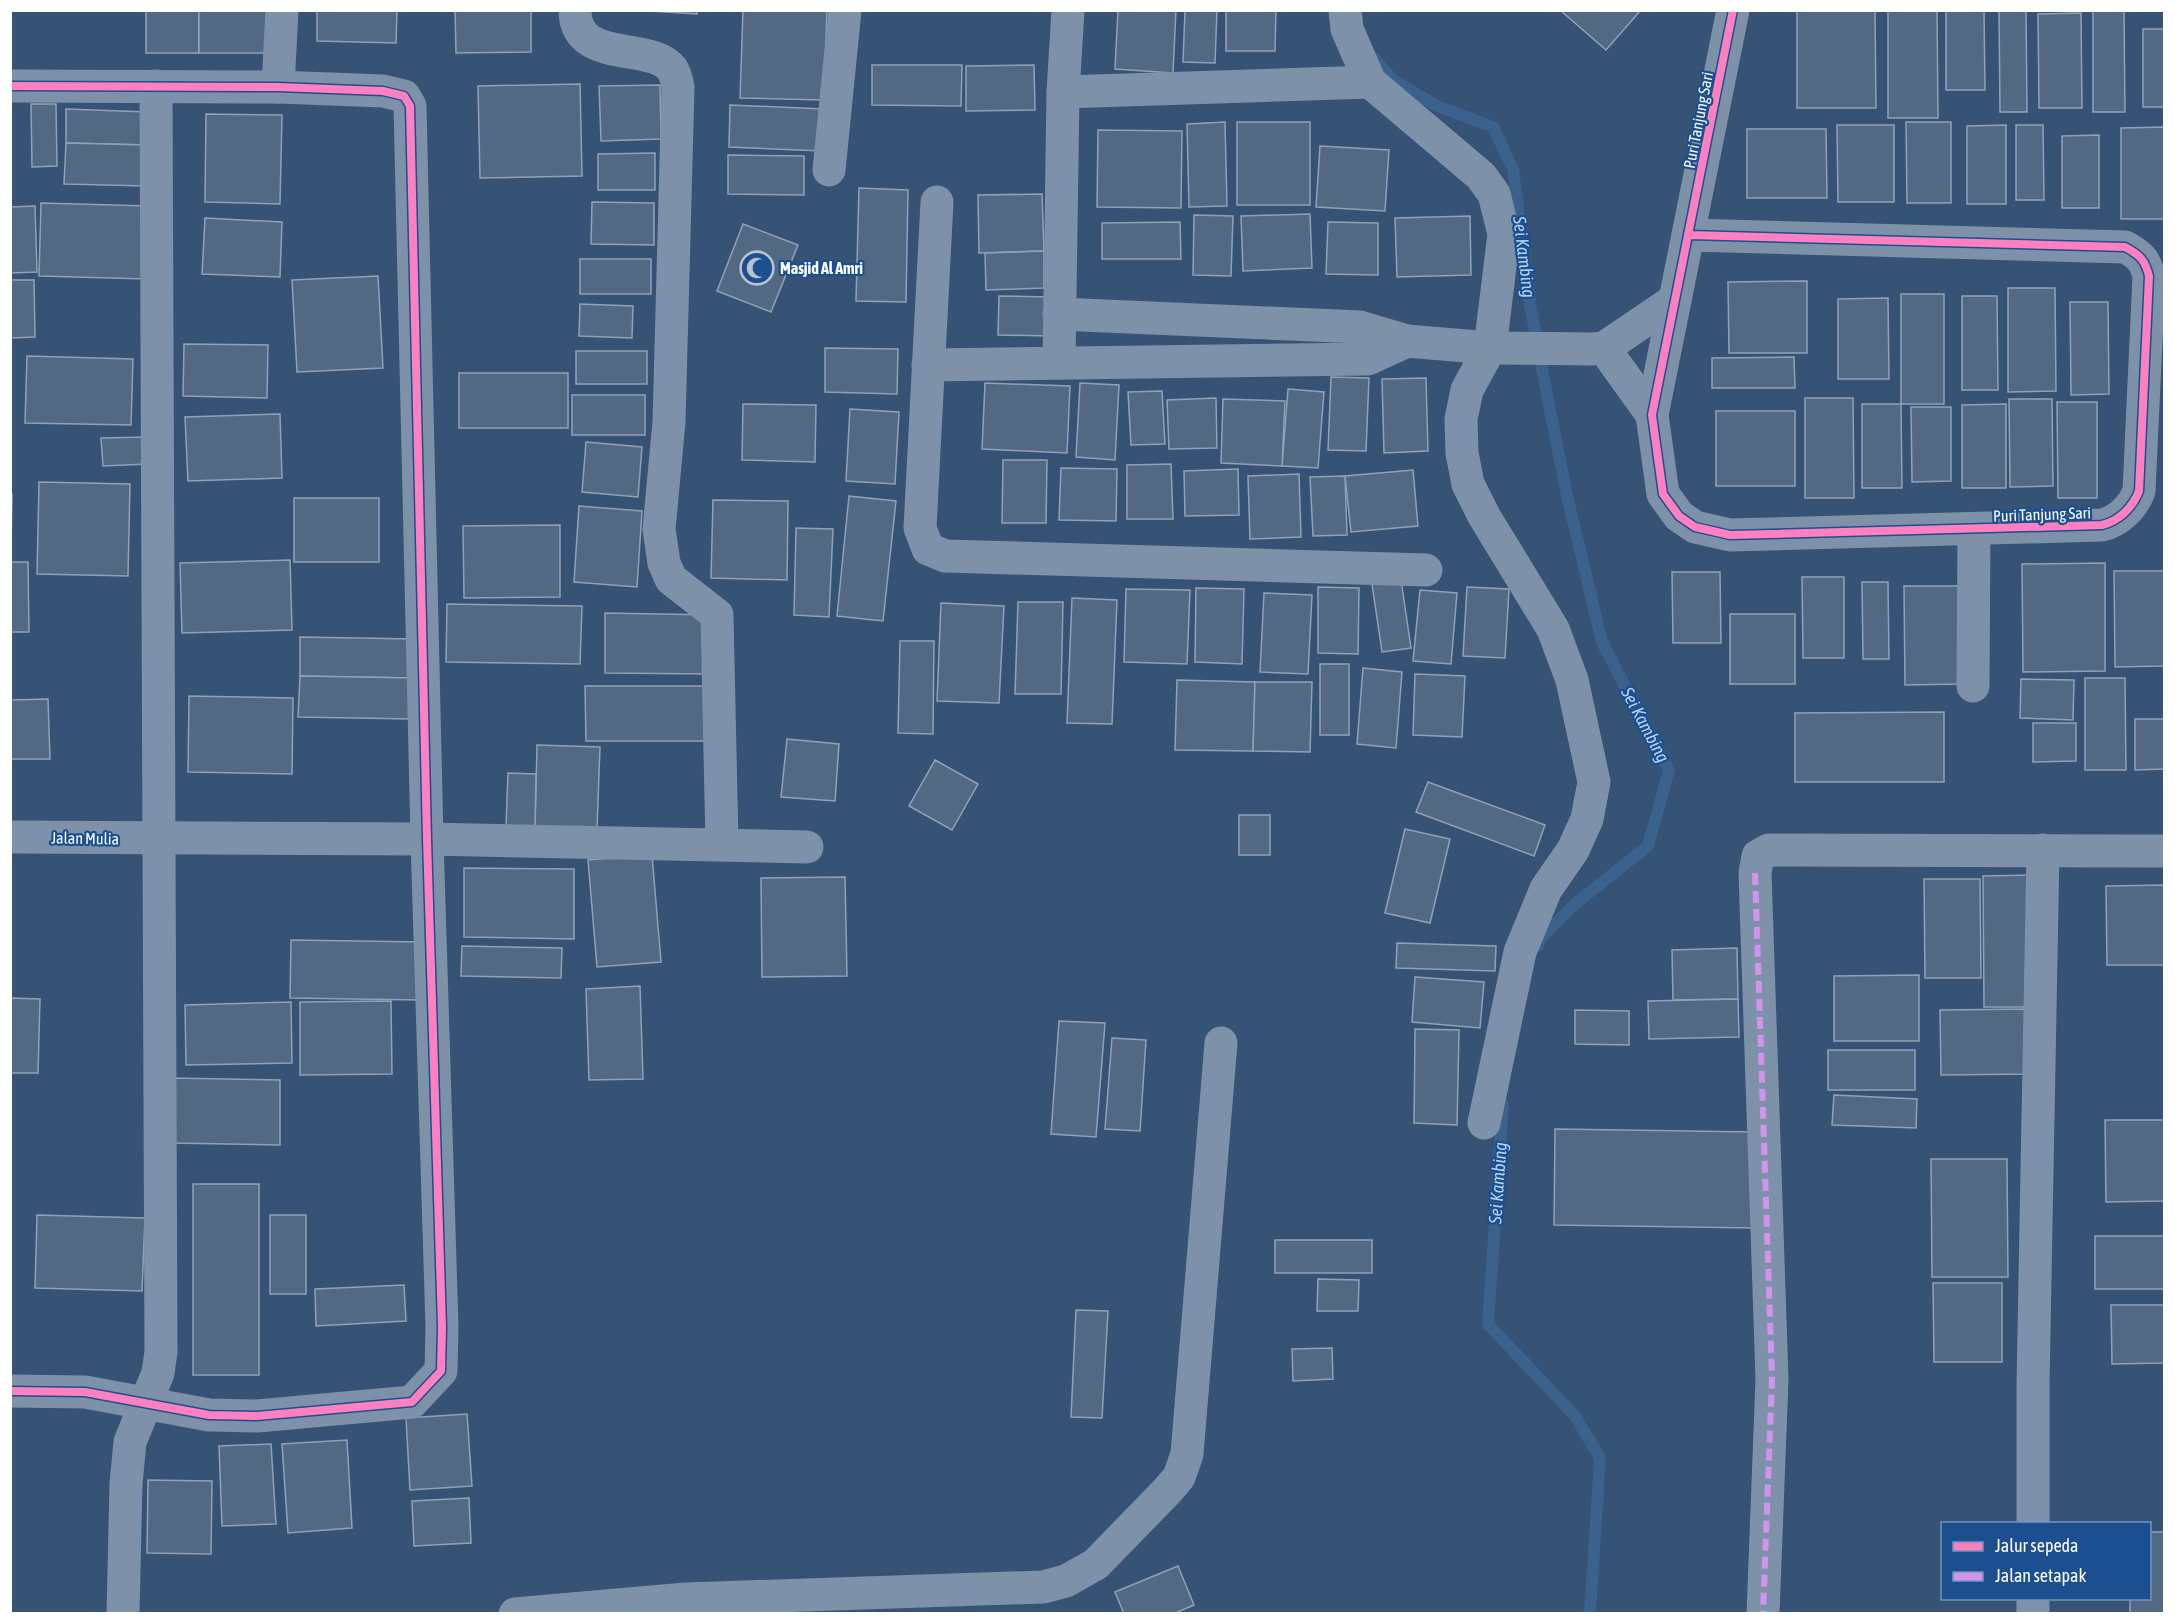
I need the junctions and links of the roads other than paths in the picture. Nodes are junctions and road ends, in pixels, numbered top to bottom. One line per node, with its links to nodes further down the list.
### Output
1 (282, 10): 10 (street)
2 (575, 10): 29 (street)
3 (845, 10): 12 (street)
4 (1068, 10): 11 (street)
5 (1345, 10): 7 (street)
6 (1733, 10): 14 (street, Puri Tanjung Sari)
7 (1370, 82): 11 (street); 18 (street)
8 (10, 86): 9 (street)
9 (156, 86): 10 (street); 27 (street)
10 (278, 87): 28 (street)
11 (1063, 92): 16 (street)
12 (829, 170)
13 (937, 202): 21 (street)
14 (1690, 235): 15 (street, Puri Tanjung Sari); 23 (street, Puri Tanjung Sari)
15 (1674, 300): 19 (street); 22 (street, Puri Tanjung Sari)
16 (1059, 315): 17 (street); 20 (street)
17 (1407, 341): 18 (street); 20 (street)
18 (1504, 348): 19 (street); 34 (street)
19 (1590, 348): 22 (street)
20 (1059, 363): 21 (street)
21 (928, 365): 24 (street)
22 (1652, 414): 23 (street, Puri Tanjung Sari)
23 (1974, 530): 25 (street, Puri Tanjung Sari)
24 (1426, 570)
25 (1973, 686)
26 (10, 837): 27 (street, Jalan Mulia)
27 (159, 839): 28 (street, Jalan Mulia); 36 (street)
28 (427, 840): 29 (street, Jalan Mulia); 36 (street)
29 (722, 843): 30 (street, Jalan Mulia)
30 (807, 847)
31 (2043, 850): 32 (street); 37 (street); 40 (street)
32 (2164, 851)
33 (1221, 1043): 39 (street)
34 (1484, 1124)
35 (10, 1391): 36 (street)
36 (144, 1405): 38 (street)
37 (2033, 1522)
38 (123, 1614)
39 (515, 1614)
40 (1763, 1614)

